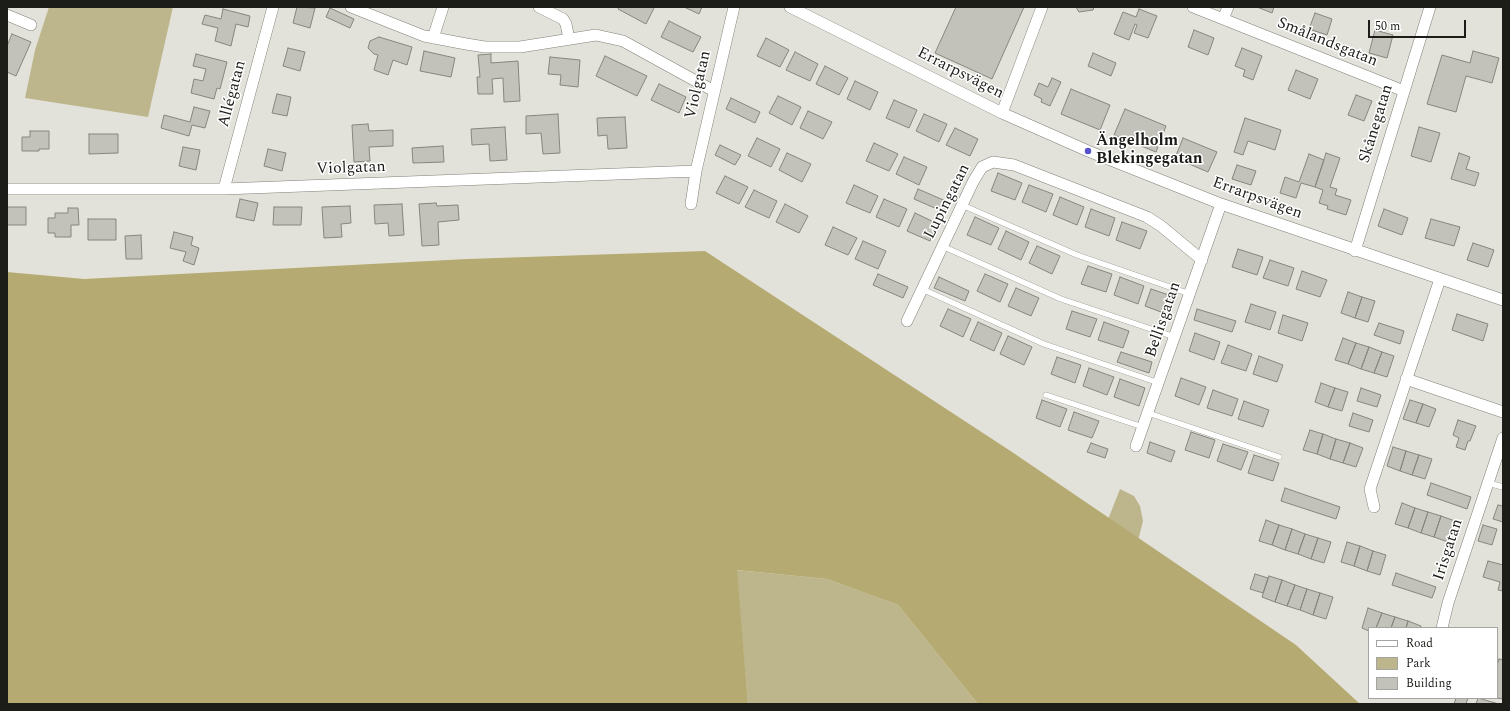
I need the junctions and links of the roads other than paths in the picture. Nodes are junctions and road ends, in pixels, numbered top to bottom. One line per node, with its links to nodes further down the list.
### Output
1 (273, 7): 21 (street, Allégatan)
2 (351, 7): 14 (street)
3 (443, 7): 14 (street)
4 (539, 7): 15 (street)
5 (734, 7): 17 (street, Violgatan)
6 (790, 7): 18 (street, Errarpsvägen)
7 (1042, 7): 18 (street)
8 (1193, 7): 12 (street, Smålandsgatan)
9 (1228, 7): 12 (street)
10 (1430, 7): 16 (street, Skånegatan)
11 (7, 15): 13 (street)
12 (1223, 19): 16 (street, Smålandsgatan)
13 (31, 25)
14 (433, 38): 15 (street)
15 (570, 39): 17 (street)
16 (1404, 91): 26 (street, Skånegatan)
17 (714, 92): 19 (street, Violgatan)
18 (1002, 113): 24 (street, Errarpsvägen)
19 (696, 171): 21 (street, Violgatan); 22 (street, Violgatan)
20 (7, 189): 21 (street, Violgatan)
21 (224, 189)
22 (691, 204)
23 (962, 204): 25 (street, Lupingatan); 27 (street, Lupingatan); 30 (lane)
24 (1221, 204): 26 (street, Errarpsvägen); 27 (street, Bellisgatan)
25 (942, 246): 29 (street, Lupingatan); 33 (lane)
26 (1355, 251): 28 (street, Errarpsvägen)
27 (1202, 260): 30 (street, Bellisgatan)
28 (1440, 279): 31 (street, Errarpsvägen); 34 (street)
29 (922, 289): 32 (street, Lupingatan); 35 (lane)
30 (1190, 294): 33 (street, Bellisgatan)
31 (1503, 300)
32 (907, 321)
33 (1175, 337): 35 (street, Bellisgatan)
34 (1406, 379): 38 (street); 45 (street)
35 (1159, 383): 37 (street, Bellisgatan)
36 (1046, 395): 39 (lane)
37 (1148, 412): 39 (street, Bellisgatan); 42 (lane)
38 (1503, 412)
39 (1143, 427): 41 (street, Bellisgatan)
40 (1503, 438): 43 (street, Irisgatan)
41 (1136, 446)
42 (1279, 457)
43 (1488, 482): 44 (lane); 46 (street, Irisgatan)
44 (1503, 487)
45 (1374, 507)
46 (1442, 627)

